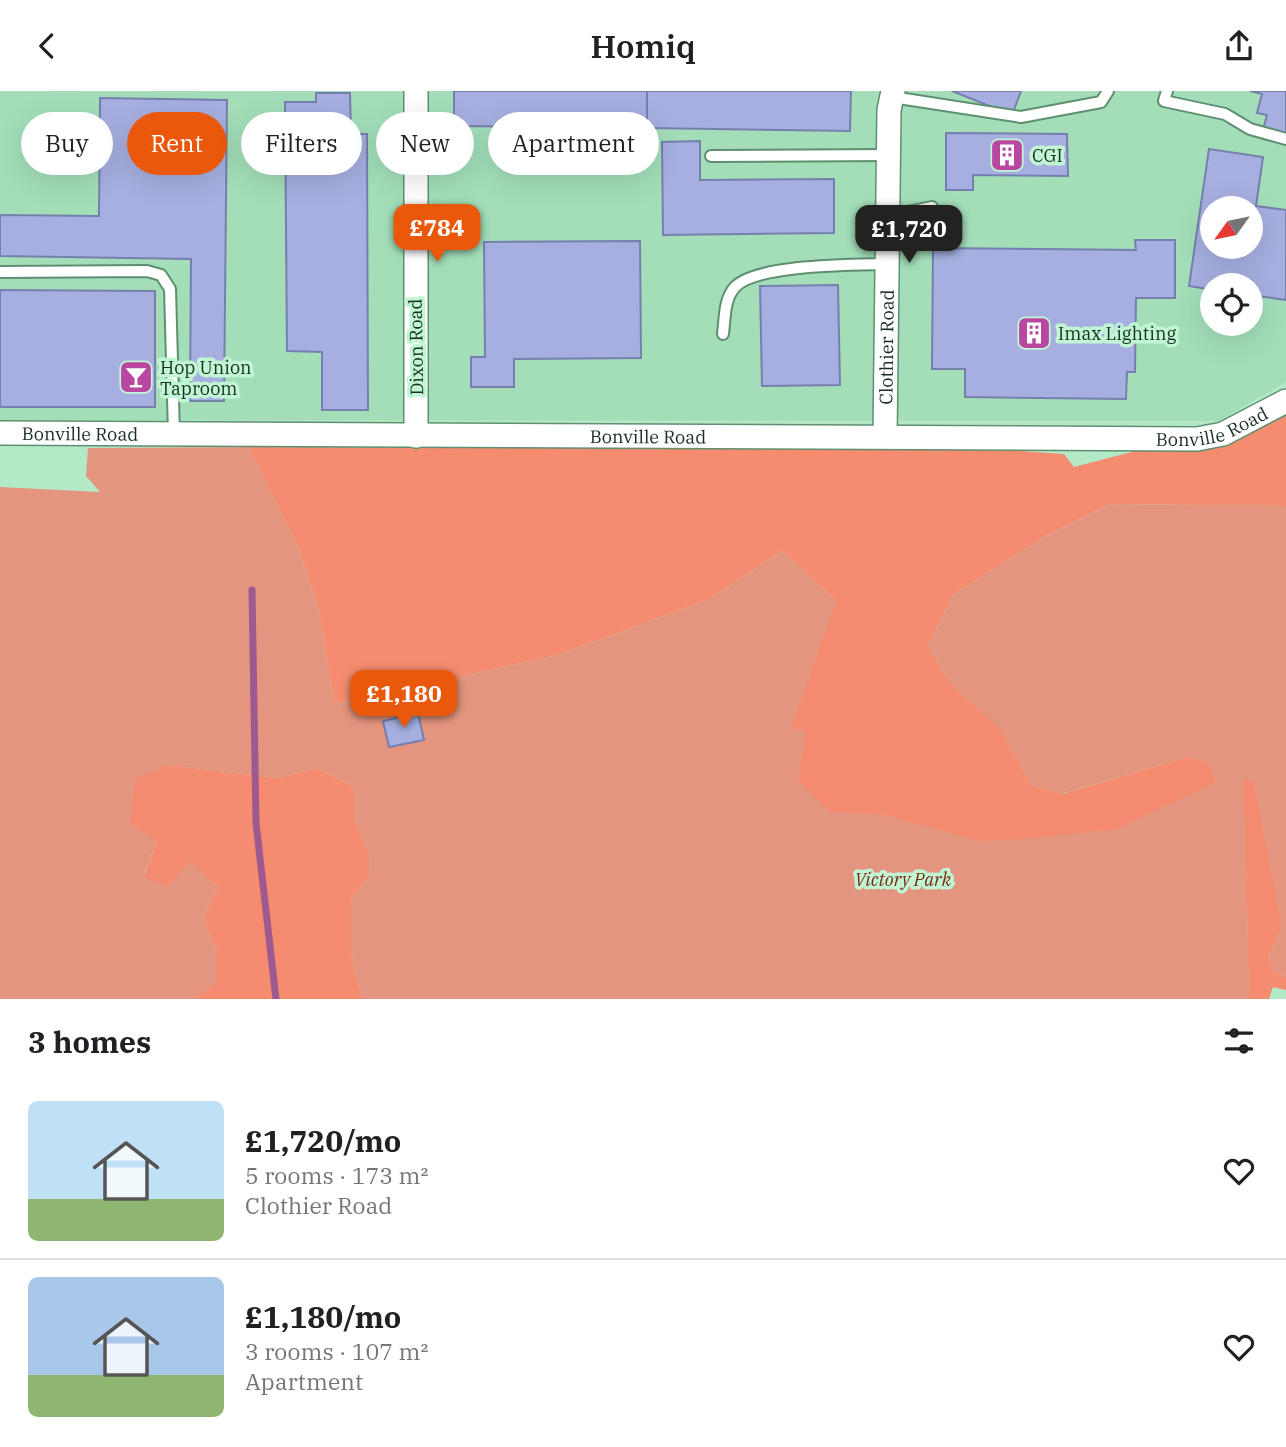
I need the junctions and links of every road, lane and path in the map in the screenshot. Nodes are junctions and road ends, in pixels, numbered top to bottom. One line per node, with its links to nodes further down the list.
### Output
1 (416, 91): 16 (street, Dixon Road)
2 (1108, 91): 4 (lane)
3 (1167, 91): 5 (lane)
4 (892, 94): 6 (street, Clothier Road)
5 (1286, 139)
6 (889, 155): 7 (lane); 9 (street, Clothier Road)
7 (711, 156)
8 (932, 207): 9 (lane)
9 (888, 216): 10 (street, Clothier Road)
10 (887, 264): 12 (lane); 17 (street, Clothier Road)
11 (0, 272): 15 (lane)
12 (723, 334)
13 (1286, 401): 17 (street, Bonville Road)
14 (0, 433): 15 (street, Bonville Road)
15 (174, 434): 16 (street, Bonville Road)
16 (416, 436): 17 (street, Bonville Road)
17 (885, 436)

